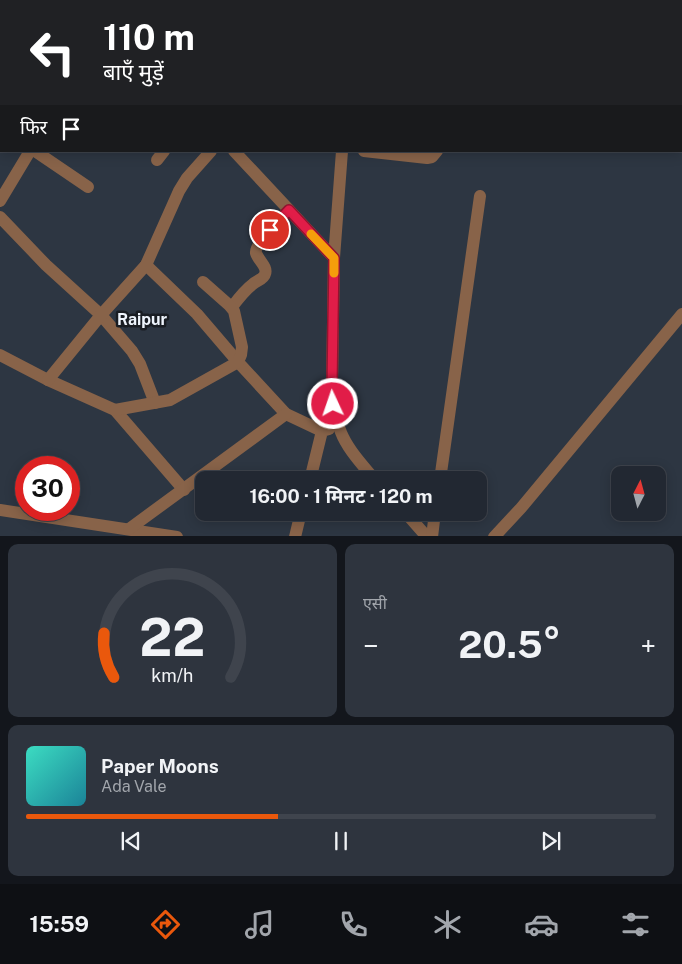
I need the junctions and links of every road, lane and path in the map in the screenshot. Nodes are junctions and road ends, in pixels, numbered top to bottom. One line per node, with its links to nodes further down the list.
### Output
1 (29, 152): 10 (street)
2 (36, 152): 8 (street)
3 (210, 152): 14 (street)
4 (235, 152): 11 (street)
5 (342, 152): 13 (street)
6 (373, 152): 7 (street)
7 (435, 152)
8 (88, 187)
9 (480, 196): 29 (street)
10 (0, 200)
11 (289, 210): 13 (street); 16 (street)
12 (0, 217): 18 (street)
13 (334, 258): 25 (street)
14 (146, 265): 18 (street); 20 (street)
15 (203, 282): 16 (street)
16 (232, 307): 20 (street)
17 (682, 314): 40 (street)
18 (101, 315): 21 (street); 22 (street)
19 (0, 354): 21 (street)
20 (238, 362): 22 (street); 24 (street)
21 (48, 380): 23 (street)
22 (156, 402): 23 (street)
23 (115, 410): 30 (street)
24 (286, 414): 26 (street); 30 (street)
25 (338, 426): 26 (street); 28 (street)
26 (322, 430): 27 (street)
27 (312, 471)
28 (367, 471)
29 (441, 471)
30 (184, 490): 35 (street)
31 (0, 510): 35 (street)
32 (299, 521): 37 (street)
33 (414, 521): 38 (street)
34 (434, 521): 39 (street)
35 (129, 529): 36 (street)
36 (176, 536)
37 (295, 536)
38 (428, 536)
39 (432, 536)
40 (494, 536)

